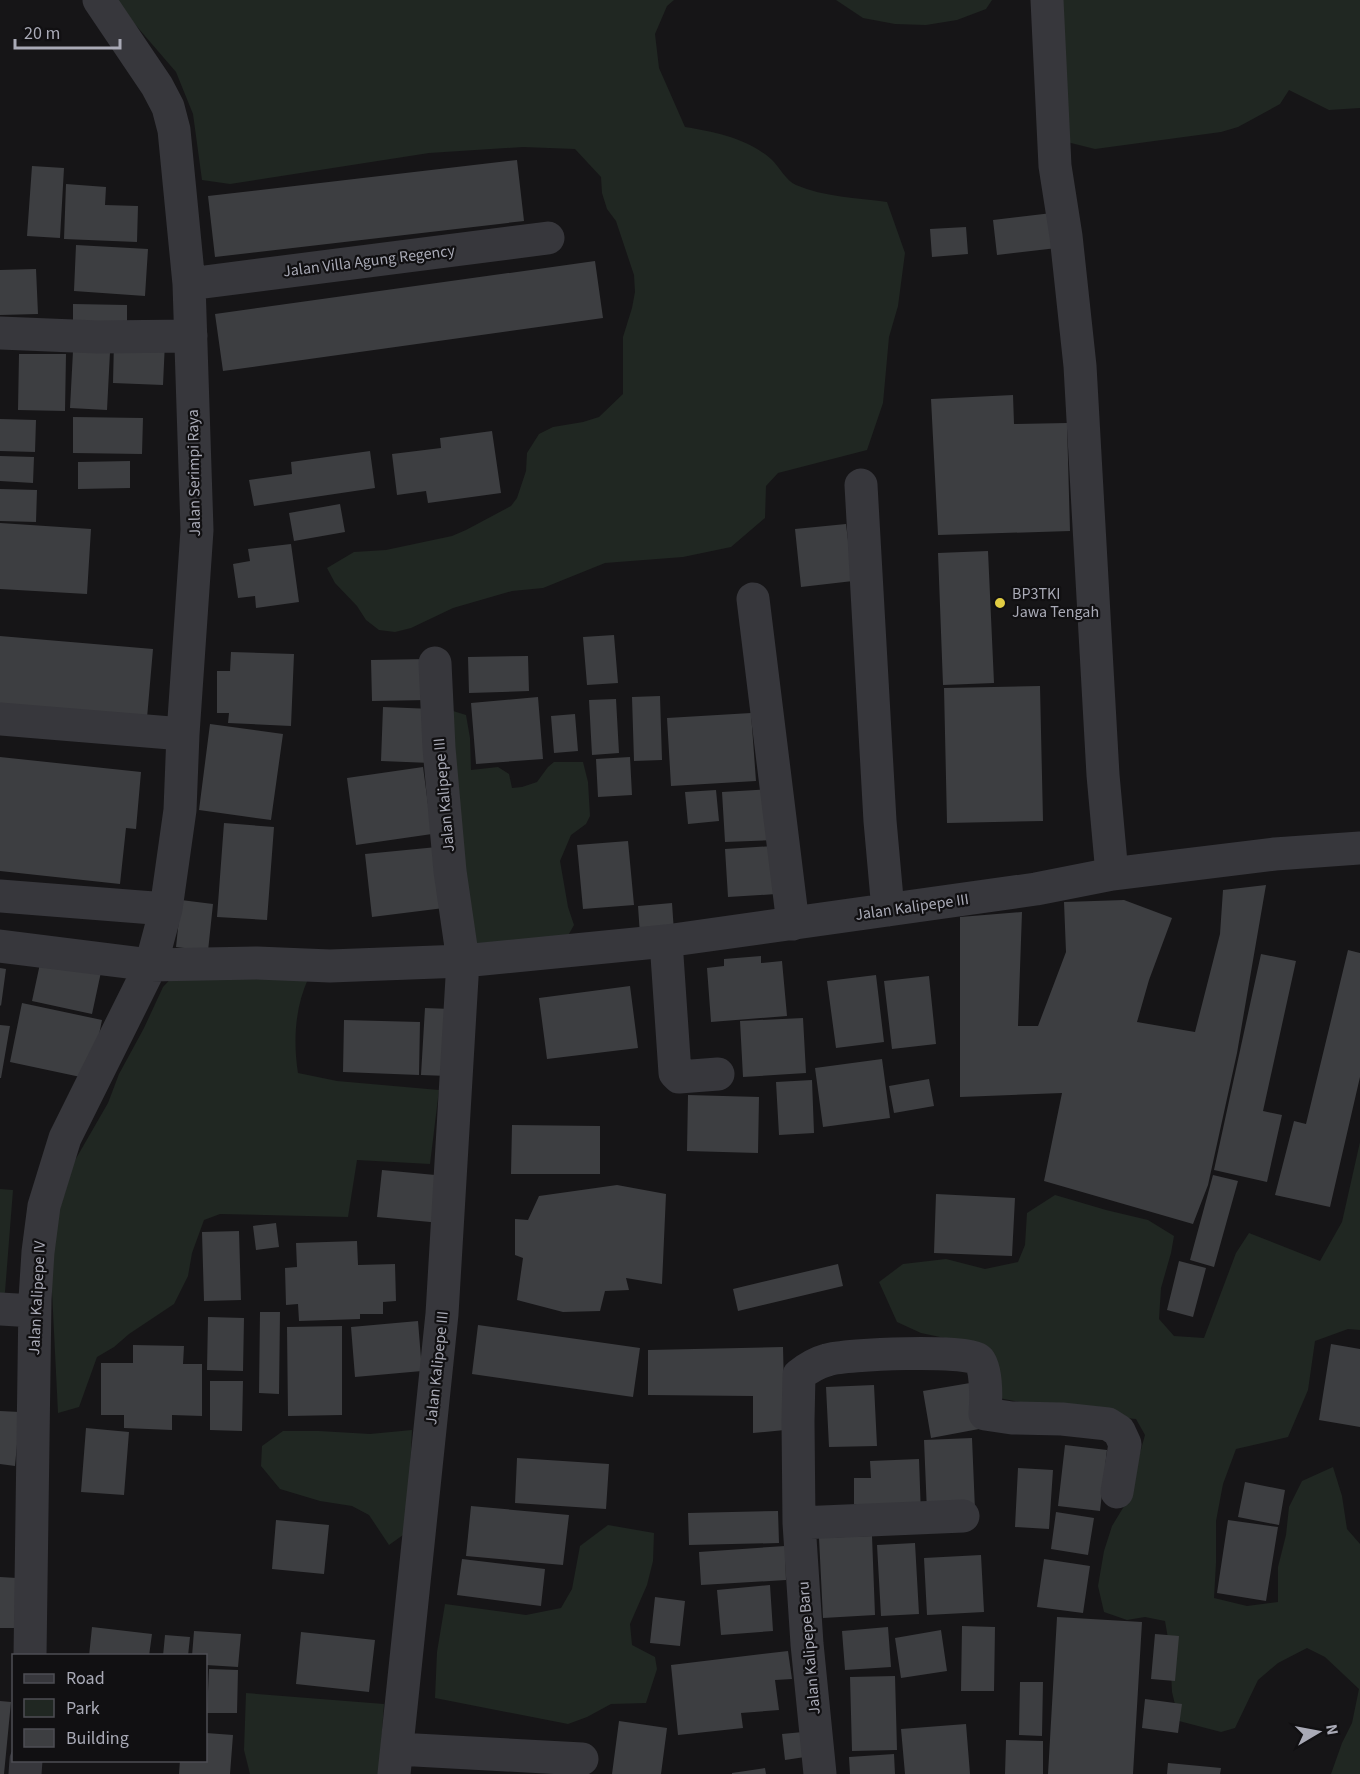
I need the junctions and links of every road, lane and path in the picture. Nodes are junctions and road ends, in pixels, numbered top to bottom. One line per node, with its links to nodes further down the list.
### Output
1 (99, 0): 4 (street, Jalan Serimpi Raya)
2 (1047, 0): 13 (street)
3 (548, 238): 4 (street, Jalan Villa Agung Regency)
4 (189, 284): 6 (street, Jalan Serimpi Raya)
5 (0, 333): 6 (street)
6 (191, 336): 11 (street, Jalan Serimpi Raya)
7 (861, 485): 16 (street)
8 (753, 599): 17 (street)
9 (435, 663): 20 (street, Jalan Kalipepe III)
10 (0, 719): 11 (street)
11 (183, 734): 15 (street, Jalan Serimpi Raya)
12 (1360, 848): 13 (street, Jalan Kalipepe III)
13 (1112, 874): 16 (street, Jalan Kalipepe III)
14 (0, 896): 15 (street)
15 (166, 909): 21 (street, Jalan Serimpi Raya)
16 (888, 910): 17 (street, Jalan Kalipepe III)
17 (793, 924): 18 (street, Jalan Kalipepe III)
18 (666, 941): 20 (street, Jalan Kalipepe III); 22 (street)
19 (0, 946): 21 (street, Jalan Kalipepe III)
20 (463, 961): 21 (street, Jalan Kalipepe III); 30 (street, Jalan Kalipepe III)
21 (152, 965): 24 (street, Jalan Kalipepe IV)
22 (718, 1074)
23 (0, 1309): 24 (street)
24 (34, 1311): 28 (street, Jalan Kalipepe IV)
25 (1117, 1492): 27 (street, Jalan Kalipepe Baru)
26 (963, 1516): 27 (street)
27 (799, 1523): 31 (street, Jalan Kalipepe Baru)
28 (30, 1654)
29 (582, 1759): 30 (street)
30 (396, 1762)
31 (820, 1774)

